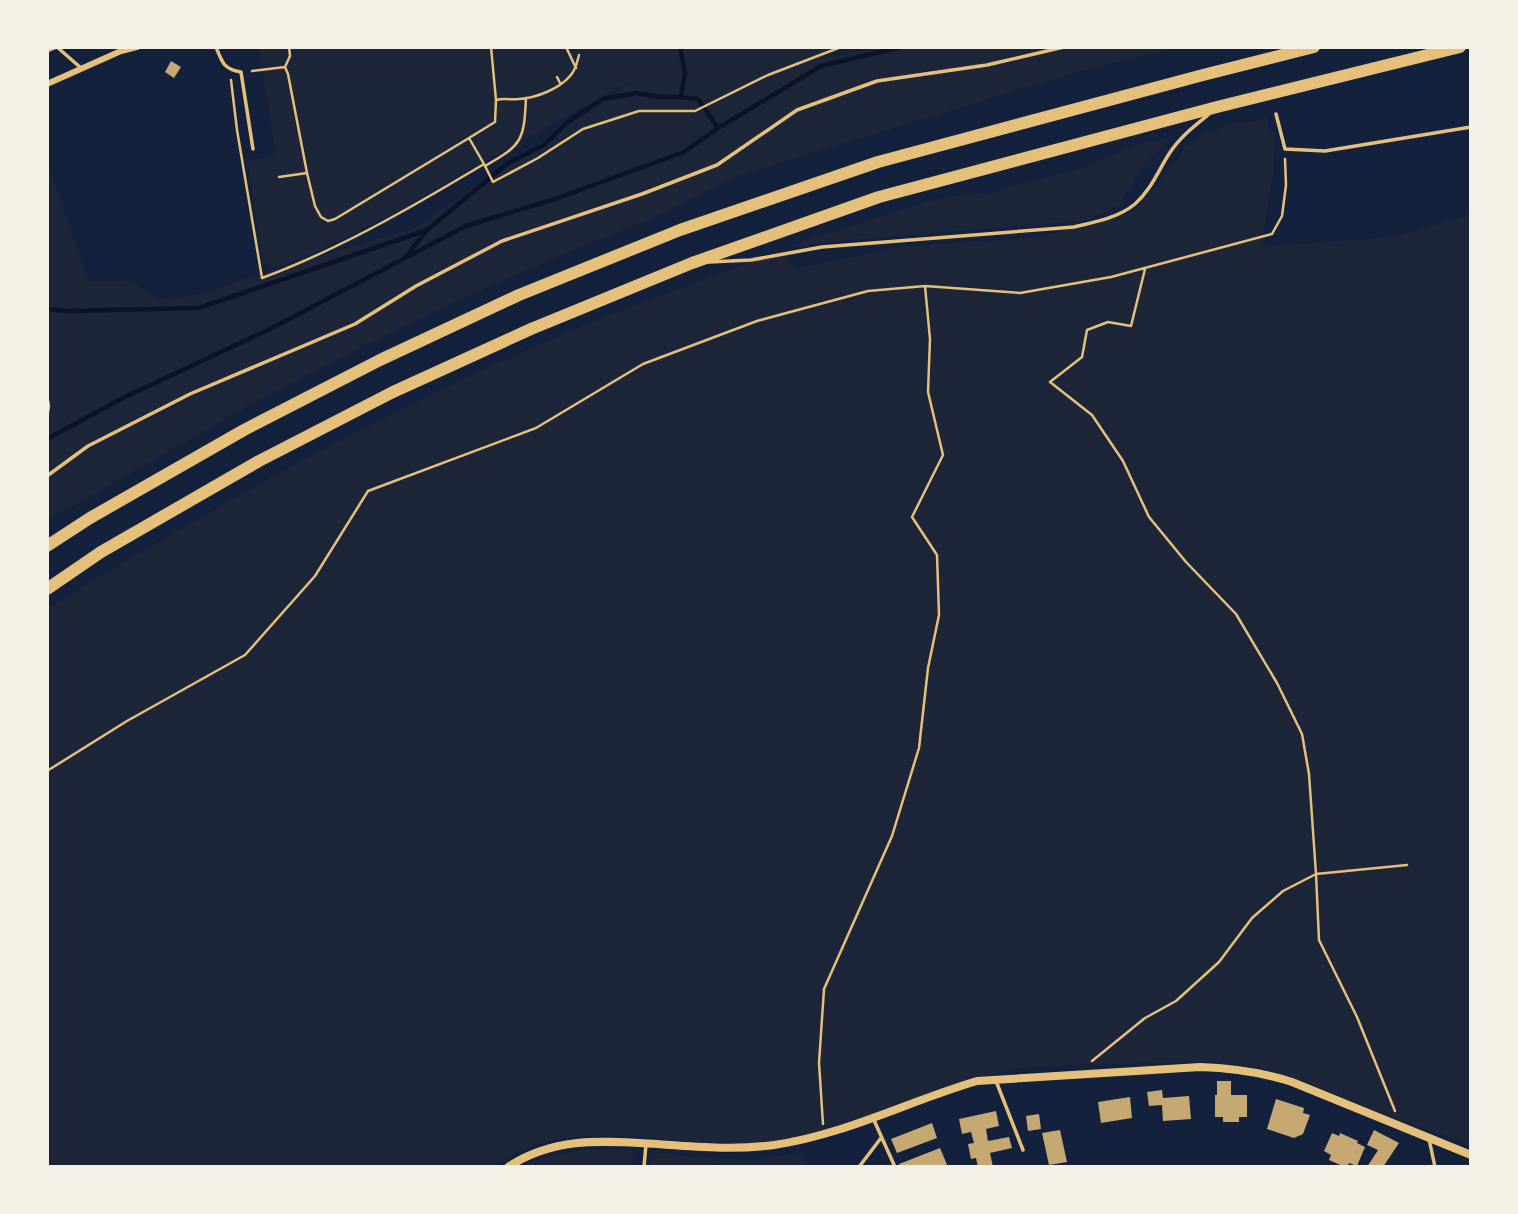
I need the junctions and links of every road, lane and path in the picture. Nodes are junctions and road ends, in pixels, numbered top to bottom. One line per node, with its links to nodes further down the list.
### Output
1 (57, 47): 12 (lane); 15 (lane)
2 (216, 47): 17 (lane)
3 (289, 47): 14 (path)
4 (491, 47): 23 (path)
5 (566, 47): 16 (path)
6 (841, 47): 11 (path)
7 (1064, 47): 38 (lane)
8 (1314, 47): 39 (highway)
9 (1460, 47): 24 (highway)
10 (134, 48): 15 (street)
11 (828, 49): 30 (path)
12 (47, 51)
13 (579, 55): 16 (path)
14 (285, 67): 18 (path); 31 (path)
15 (81, 68): 20 (street)
16 (576, 68): 21 (path)
17 (230, 70): 18 (lane); 30 (path)
18 (241, 72): 28 (lane)
19 (557, 77): 21 (path)
20 (47, 83)
21 (560, 83): 22 (path)
22 (526, 98): 23 (path); 30 (path)
23 (496, 100): 27 (path)
24 (1217, 107): 33 (highway); 33 (lane)
25 (1276, 114): 29 (lane)
26 (1471, 127): 29 (lane)
27 (469, 138): 30 (path); 31 (path)
28 (253, 149)
29 (1285, 149): 34 (path)
30 (485, 166)
31 (307, 173): 32 (path)
32 (279, 177)
33 (692, 263): 40 (highway)
34 (1145, 268): 35 (path); 43 (path)
35 (925, 286): 41 (path); 48 (path)
36 (47, 395): 37 (path)
37 (47, 419)
38 (47, 476)
39 (47, 546)
40 (47, 589)
41 (47, 771)
42 (1406, 865): 43 (path)
43 (1316, 874): 44 (path); 47 (path)
44 (1077, 1075): 45 (street); 47 (street)
45 (995, 1079): 46 (street); 52 (lane)
46 (872, 1117): 48 (street); 49 (lane)
47 (1401, 1127): 50 (street)
48 (823, 1134): 51 (street)
49 (882, 1137): 56 (lane); 57 (lane)
50 (1430, 1139): 53 (street); 58 (lane)
51 (646, 1143): 54 (street); 55 (lane)
52 (1023, 1150)
53 (1471, 1155)
54 (508, 1167)
55 (644, 1167)
56 (859, 1167)
57 (895, 1167)
58 (1435, 1167)

